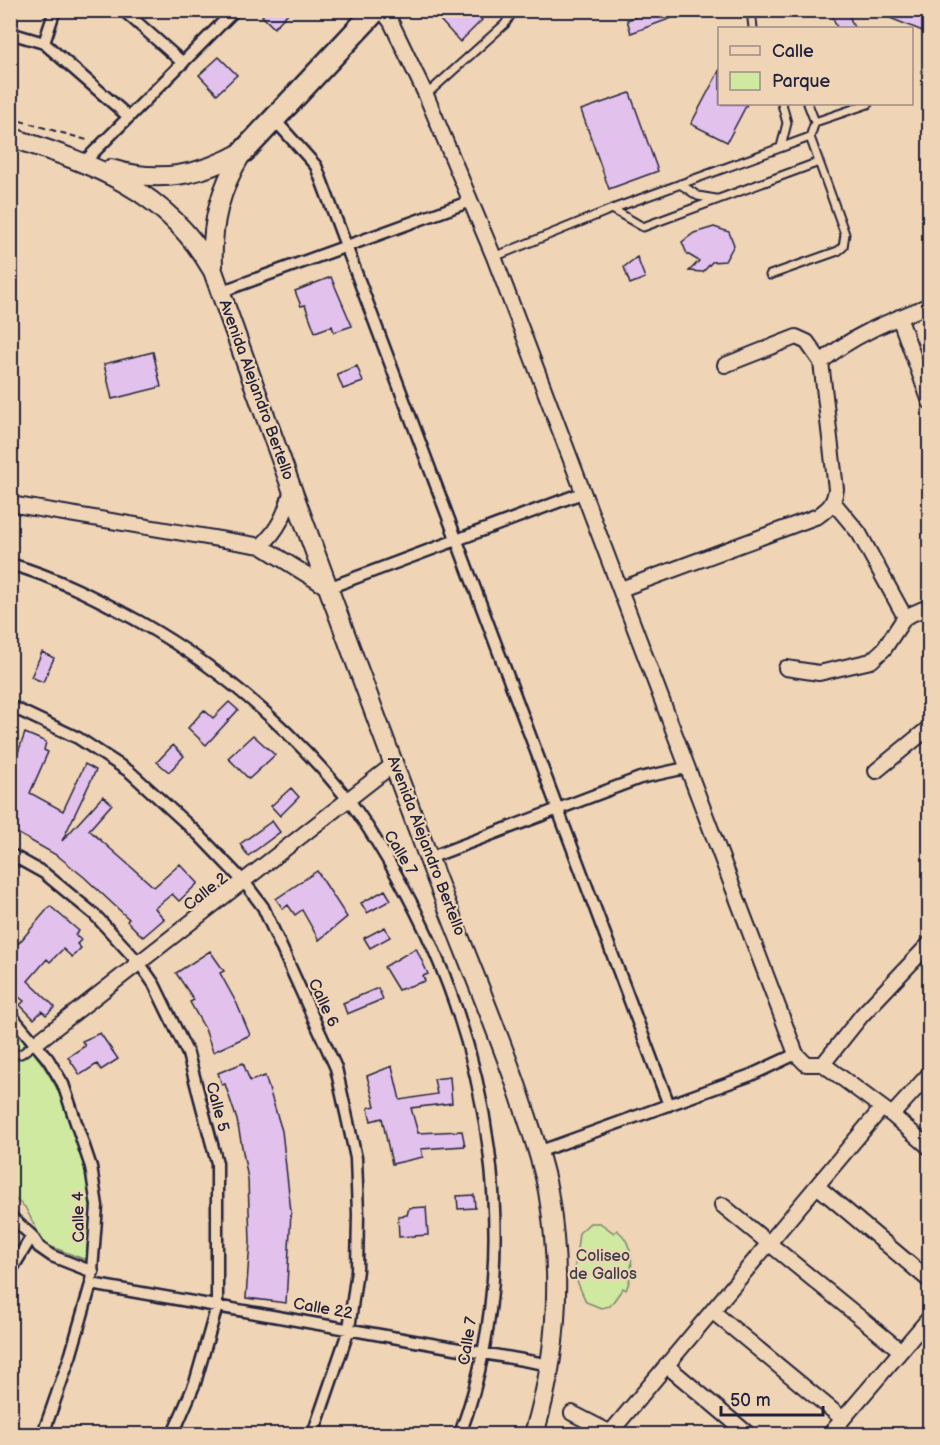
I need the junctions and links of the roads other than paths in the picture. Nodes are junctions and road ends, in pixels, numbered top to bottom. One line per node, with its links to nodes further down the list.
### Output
1 (55, 10): 10 (street)
2 (123, 10): 11 (street)
3 (235, 10): 11 (street)
4 (376, 10): 17 (main road, Avenida Alejandro Bertello)
5 (382, 10): 12 (street)
6 (514, 10): 12 (lane)
7 (751, 10): 8 (lane)
8 (753, 27)
9 (10, 33): 10 (street)
10 (44, 43): 16 (street)
11 (183, 63): 16 (street)
12 (426, 95): 27 (street)
13 (782, 105): 21 (lane)
14 (808, 105): 18 (lane)
15 (865, 105): 18 (lane)
16 (129, 117): 23 (street)
17 (273, 118): 22 (main road, Avenida Alejandro Bertello); 29 (street)
18 (815, 122): 20 (lane)
19 (10, 137): 23 (main road, Avenida Alejandro Bertello)
20 (810, 137): 21 (lane); 24 (lane)
21 (781, 147): 25 (lane)
22 (244, 151): 23 (main road, Avenida Alejandro Bertello); 31 (main road, Avenida Alejandro Bertello)
23 (85, 161): 31 (main road, Avenida Alejandro Bertello)
24 (819, 162): 26 (lane); 32 (lane)
25 (680, 184): 26 (lane); 28 (lane)
26 (718, 199): 28 (lane)
27 (471, 201): 29 (street); 30 (street)
28 (612, 209): 30 (lane)
29 (347, 245): 33 (street); 43 (street)
30 (494, 257): 40 (street)
31 (213, 271): 33 (main road, Avenida Alejandro Bertello)
32 (770, 275)
33 (220, 292): 39 (main road, Avenida Alejandro Bertello)
34 (930, 305): 35 (street)
35 (899, 317): 36 (street); 38 (street)
36 (821, 362): 37 (street); 41 (street)
37 (725, 365)
38 (930, 402)
39 (292, 489): 44 (street); 46 (main road, Avenida Alejandro Bertello)
40 (582, 493): 43 (street); 47 (street)
41 (834, 503): 47 (street); 49 (street)
42 (10, 504): 44 (street)
43 (458, 541): 46 (street); 57 (street)
44 (261, 546): 46 (street)
45 (10, 564): 56 (street, Calle 7)
46 (328, 588): 53 (main road, Avenida Alejandro Bertello)
47 (621, 590): 54 (street)
48 (930, 606): 49 (street)
49 (905, 617): 50 (street)
50 (786, 668)
51 (10, 706): 60 (street, Calle 6)
52 (930, 727): 55 (street)
53 (394, 763): 56 (street, Calle 2); 59 (main road, Avenida Alejandro Bertello)
54 (686, 768): 57 (street); 66 (street)
55 (876, 771)
56 (348, 800): 60 (street, Calle 2); 87 (street, Calle 7)
57 (557, 810): 59 (street); 69 (street)
58 (10, 854): 62 (street, Calle 5)
59 (429, 858): 72 (main road, Avenida Alejandro Bertello)
60 (245, 883): 62 (street, Calle 2); 85 (street, Calle 6)
61 (930, 943): 67 (street)
62 (140, 964): 64 (street, Calle 2); 82 (street, Calle 5)
63 (10, 1014): 64 (street, Calle 4)
64 (36, 1043): 65 (lane); 79 (street, Calle 4)
65 (10, 1054)
66 (796, 1054): 67 (street); 69 (street)
67 (823, 1064): 70 (street)
68 (930, 1073): 70 (street)
69 (669, 1105): 72 (street)
70 (887, 1111): 71 (street); 73 (street)
71 (930, 1148)
72 (538, 1152): 88 (main road, Avenida Alejandro Bertello)
73 (817, 1186): 77 (street); 80 (street)
74 (722, 1205): 77 (street)
75 (10, 1216): 76 (street)
76 (32, 1236): 78 (street); 79 (street)
77 (769, 1243): 83 (street); 86 (street)
78 (10, 1272)
79 (93, 1272): 81 (street, Calle 4)
80 (930, 1281)
81 (91, 1284): 82 (street, Calle 22); 92 (street, Calle 4)
82 (217, 1306): 85 (street, Calle 22); 93 (street, Calle 5)
83 (712, 1311): 89 (street); 91 (street)
84 (930, 1317): 86 (street)
85 (349, 1329): 87 (street, Calle 22); 94 (street, Calle 6)
86 (901, 1351): 91 (street)
87 (482, 1353): 88 (street, Calle 22); 95 (street, Calle 7)
88 (551, 1365): 96 (main road, Avenida Alejandro Bertello)
89 (666, 1365): 97 (street); 98 (street)
90 (572, 1413): 97 (street)
91 (843, 1419): 99 (street)
92 (43, 1434)
93 (173, 1434)
94 (313, 1434)
95 (460, 1434)
96 (534, 1434)
97 (611, 1434)
98 (748, 1434)
99 (830, 1434)

